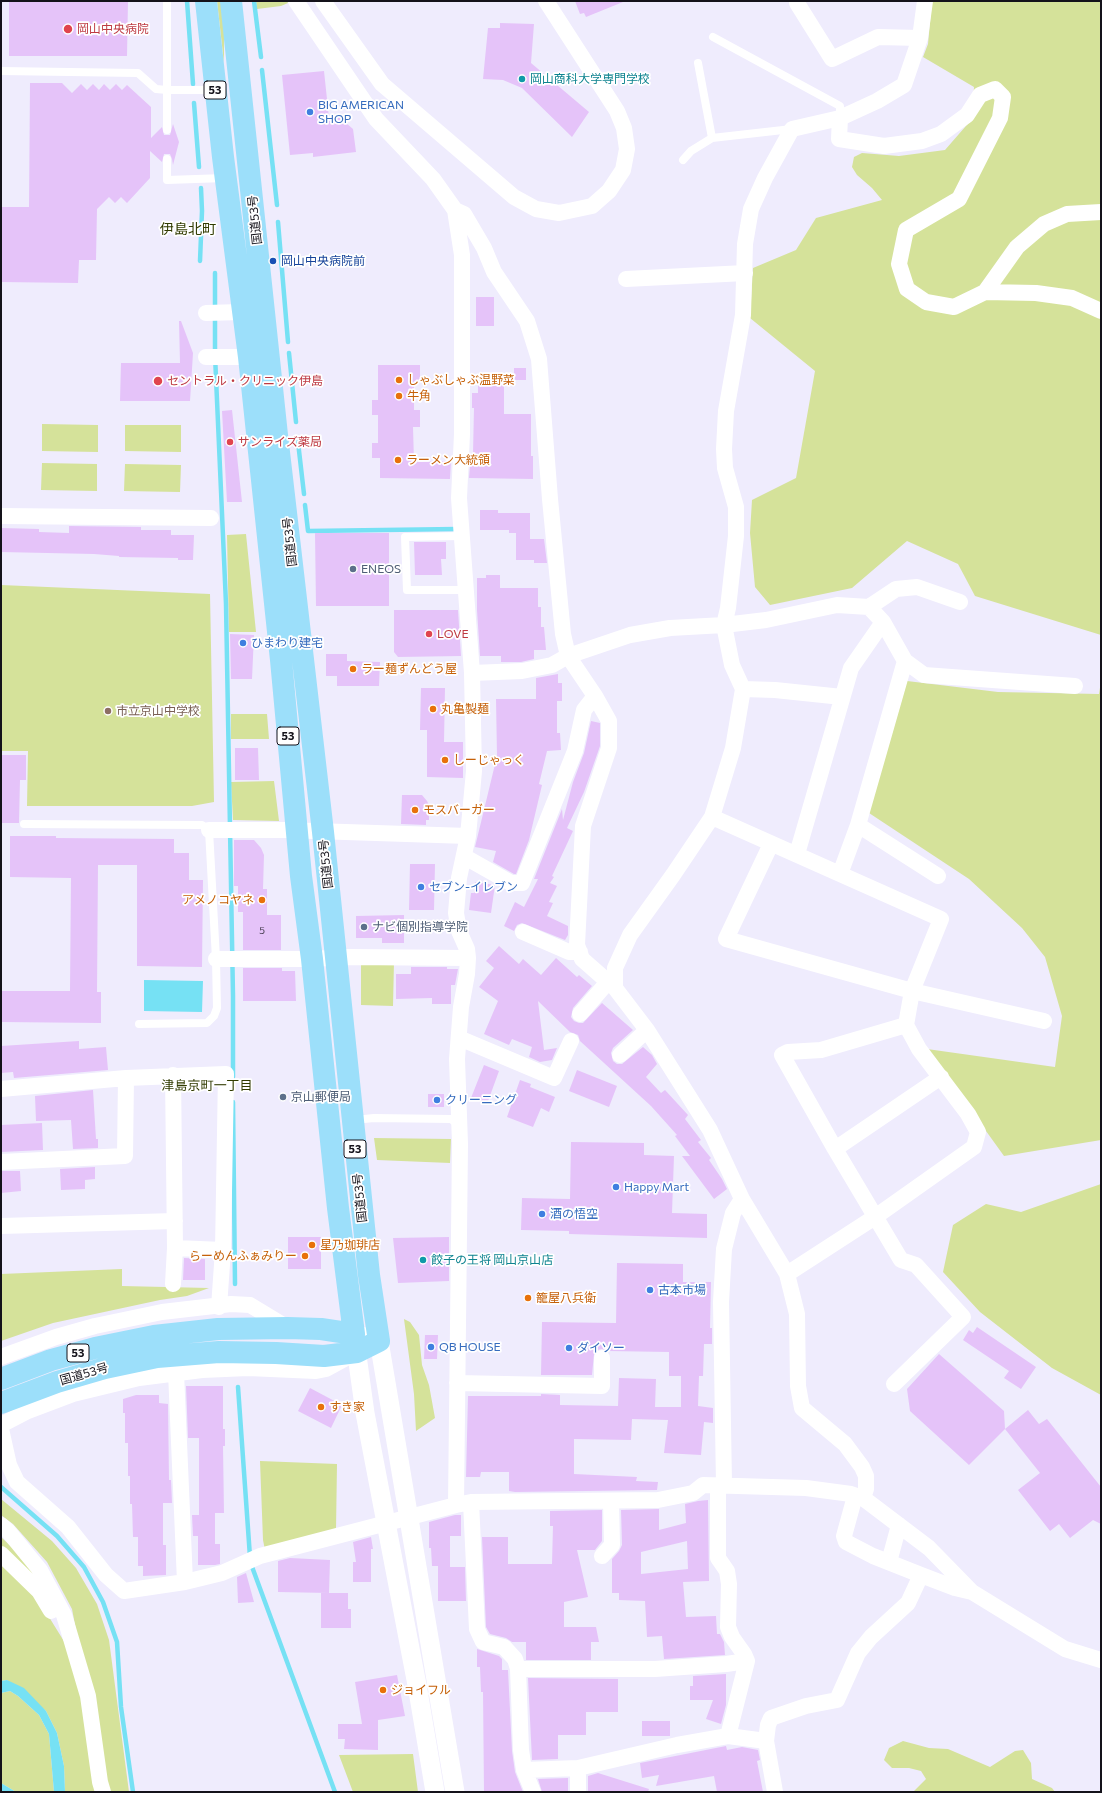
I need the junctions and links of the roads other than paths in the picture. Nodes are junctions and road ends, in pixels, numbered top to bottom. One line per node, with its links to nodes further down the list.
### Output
1 (168, 1): 13 (lane)
2 (206, 1): 14 (highway, 国道53号 / 53)
3 (231, 1): 21 (highway, 国道53号 / 53)
4 (296, 1): 23 (street)
5 (322, 1): 6 (street)
6 (546, 1)
7 (925, 1): 10 (street)
8 (797, 3): 10 (street)
9 (713, 37): 15 (lane)
10 (920, 38): 15 (street)
11 (698, 63): 18 (lane)
12 (1, 71): 13 (lane)
13 (167, 90): 14 (lane); 17 (lane)
14 (216, 90): 22 (highway, 国道53号 / 53)
15 (840, 118): 16 (street); 27 (street)
16 (792, 129): 18 (lane); 25 (street)
17 (167, 130)
18 (712, 138): 20 (lane)
19 (167, 159): 22 (lane)
20 (683, 160)
21 (250, 177): 22 (street); 53 (highway, 国道53号 / 53)
22 (226, 178): 30 (highway, 国道53号 / 53)
23 (455, 210): 35 (street); 41 (street)
24 (1101, 212): 27 (street)
25 (745, 273): 26 (street); 40 (street)
26 (626, 279)
27 (985, 292): 28 (street)
28 (1101, 311)
29 (212, 312): 30 (street)
30 (242, 312): 32 (highway, 国道53号 / 53)
31 (213, 357): 32 (street)
32 (249, 357): 52 (highway, 国道53号 / 53)
33 (1, 516): 34 (street)
34 (211, 518)
35 (462, 536): 36 (street); 36 (lane)
36 (466, 590): 43 (street)
37 (960, 602): 38 (street)
38 (869, 607): 39 (street); 40 (street)
39 (883, 622): 42 (street); 47 (street)
40 (724, 625): 41 (street); 45 (street)
41 (568, 656): 43 (street); 46 (street)
42 (906, 661): 44 (street); 50 (street)
43 (472, 673): 54 (street)
44 (1075, 686)
45 (743, 689): 47 (street); 48 (street)
46 (595, 696): 57 (street); 61 (street)
47 (842, 697): 56 (street)
48 (712, 817): 55 (street); 66 (street)
49 (24, 824): 51 (lane)
50 (858, 825): 58 (street); 59 (street)
51 (222, 830): 52 (street); 64 (lane)
52 (297, 830): 53 (street); 65 (highway, 国道53号 / 53)
53 (323, 832): 54 (street); 62 (highway, 国道53号 / 53)
54 (468, 836): 57 (street)
55 (771, 844): 56 (street); 67 (street)
56 (797, 854): 58 (street)
57 (464, 857): 63 (street)
58 (840, 874): 67 (street)
59 (938, 876)
60 (524, 932): 61 (street)
61 (580, 952): 66 (street)
62 (335, 957): 63 (street); 65 (street); 80 (highway, 国道53号 / 53)
63 (468, 958): 73 (street)
64 (227, 959): 65 (street); 70 (lane)
65 (312, 959): 92 (highway, 国道53号 / 53)
66 (611, 985): 68 (street); 72 (street)
67 (912, 991): 69 (street); 71 (street)
68 (580, 1014)
69 (1044, 1021)
70 (139, 1024)
71 (906, 1024): 77 (street); 82 (street)
72 (647, 1030): 75 (street); 84 (street)
73 (459, 1038): 74 (street); 81 (street)
74 (571, 1041)
75 (620, 1055)
76 (173, 1075): 78 (street); 86 (street); 89 (street)
77 (941, 1077): 82 (street); 85 (street)
78 (126, 1078): 79 (street); 83 (street)
79 (1, 1089)
80 (352, 1120): 81 (lane); 96 (highway, 国道53号 / 53)
81 (459, 1125): 102 (street)
82 (835, 1149): 85 (street)
83 (1, 1162)
84 (742, 1199): 90 (street); 107 (street)
85 (875, 1217): 90 (street); 103 (street)
86 (175, 1221): 87 (street); 88 (street)
87 (1, 1226)
88 (175, 1248): 89 (street); 91 (street)
89 (223, 1250): 93 (street)
90 (787, 1274): 108 (street)
91 (173, 1284)
92 (349, 1293): 95 (highway); 97 (highway, 53)
93 (219, 1307): 94 (street); 98 (street)
94 (288, 1328): 95 (highway, 国道53号 / 53); 101 (highway, 国道53号 / 53)
95 (321, 1328): 97 (highway, 53)
96 (379, 1341): 97 (highway, 国道53号 / 53); 111 (street)
97 (355, 1343): 100 (street); 104 (highway, 国道53号 / 53); 112 (street)
98 (1, 1357)
99 (602, 1358): 102 (street)
100 (176, 1372): 105 (street); 119 (street)
101 (2, 1379)
102 (457, 1383): 110 (street)
103 (894, 1384)
104 (6, 1401)
105 (1, 1426)
106 (1, 1429): 119 (street)
107 (721, 1485): 108 (street); 109 (street); 123 (street)
108 (859, 1497): 114 (street); 117 (street)
109 (611, 1501): 110 (street); 116 (street)
110 (464, 1504): 111 (street); 124 (street)
111 (408, 1517): 112 (street); 131 (street)
112 (386, 1523): 119 (street); 130 (street)
113 (1, 1525): 121 (street)
114 (899, 1525): 117 (street); 120 (street)
115 (1, 1554): 121 (street)
116 (602, 1556)
117 (889, 1562): 118 (street)
118 (921, 1575): 120 (street); 126 (street)
119 (185, 1582)
120 (972, 1592): 122 (street)
121 (64, 1615): 129 (street)
122 (1101, 1660)
123 (747, 1661): 124 (street); 125 (street)
124 (518, 1669): 128 (street)
125 (728, 1736): 126 (street); 127 (street)
126 (766, 1741): 134 (street)
127 (578, 1768): 128 (street); 133 (street)
128 (524, 1770): 132 (street)
129 (103, 1792)
130 (435, 1792)
131 (455, 1792)
132 (533, 1792)
133 (578, 1792)
134 (775, 1792)

